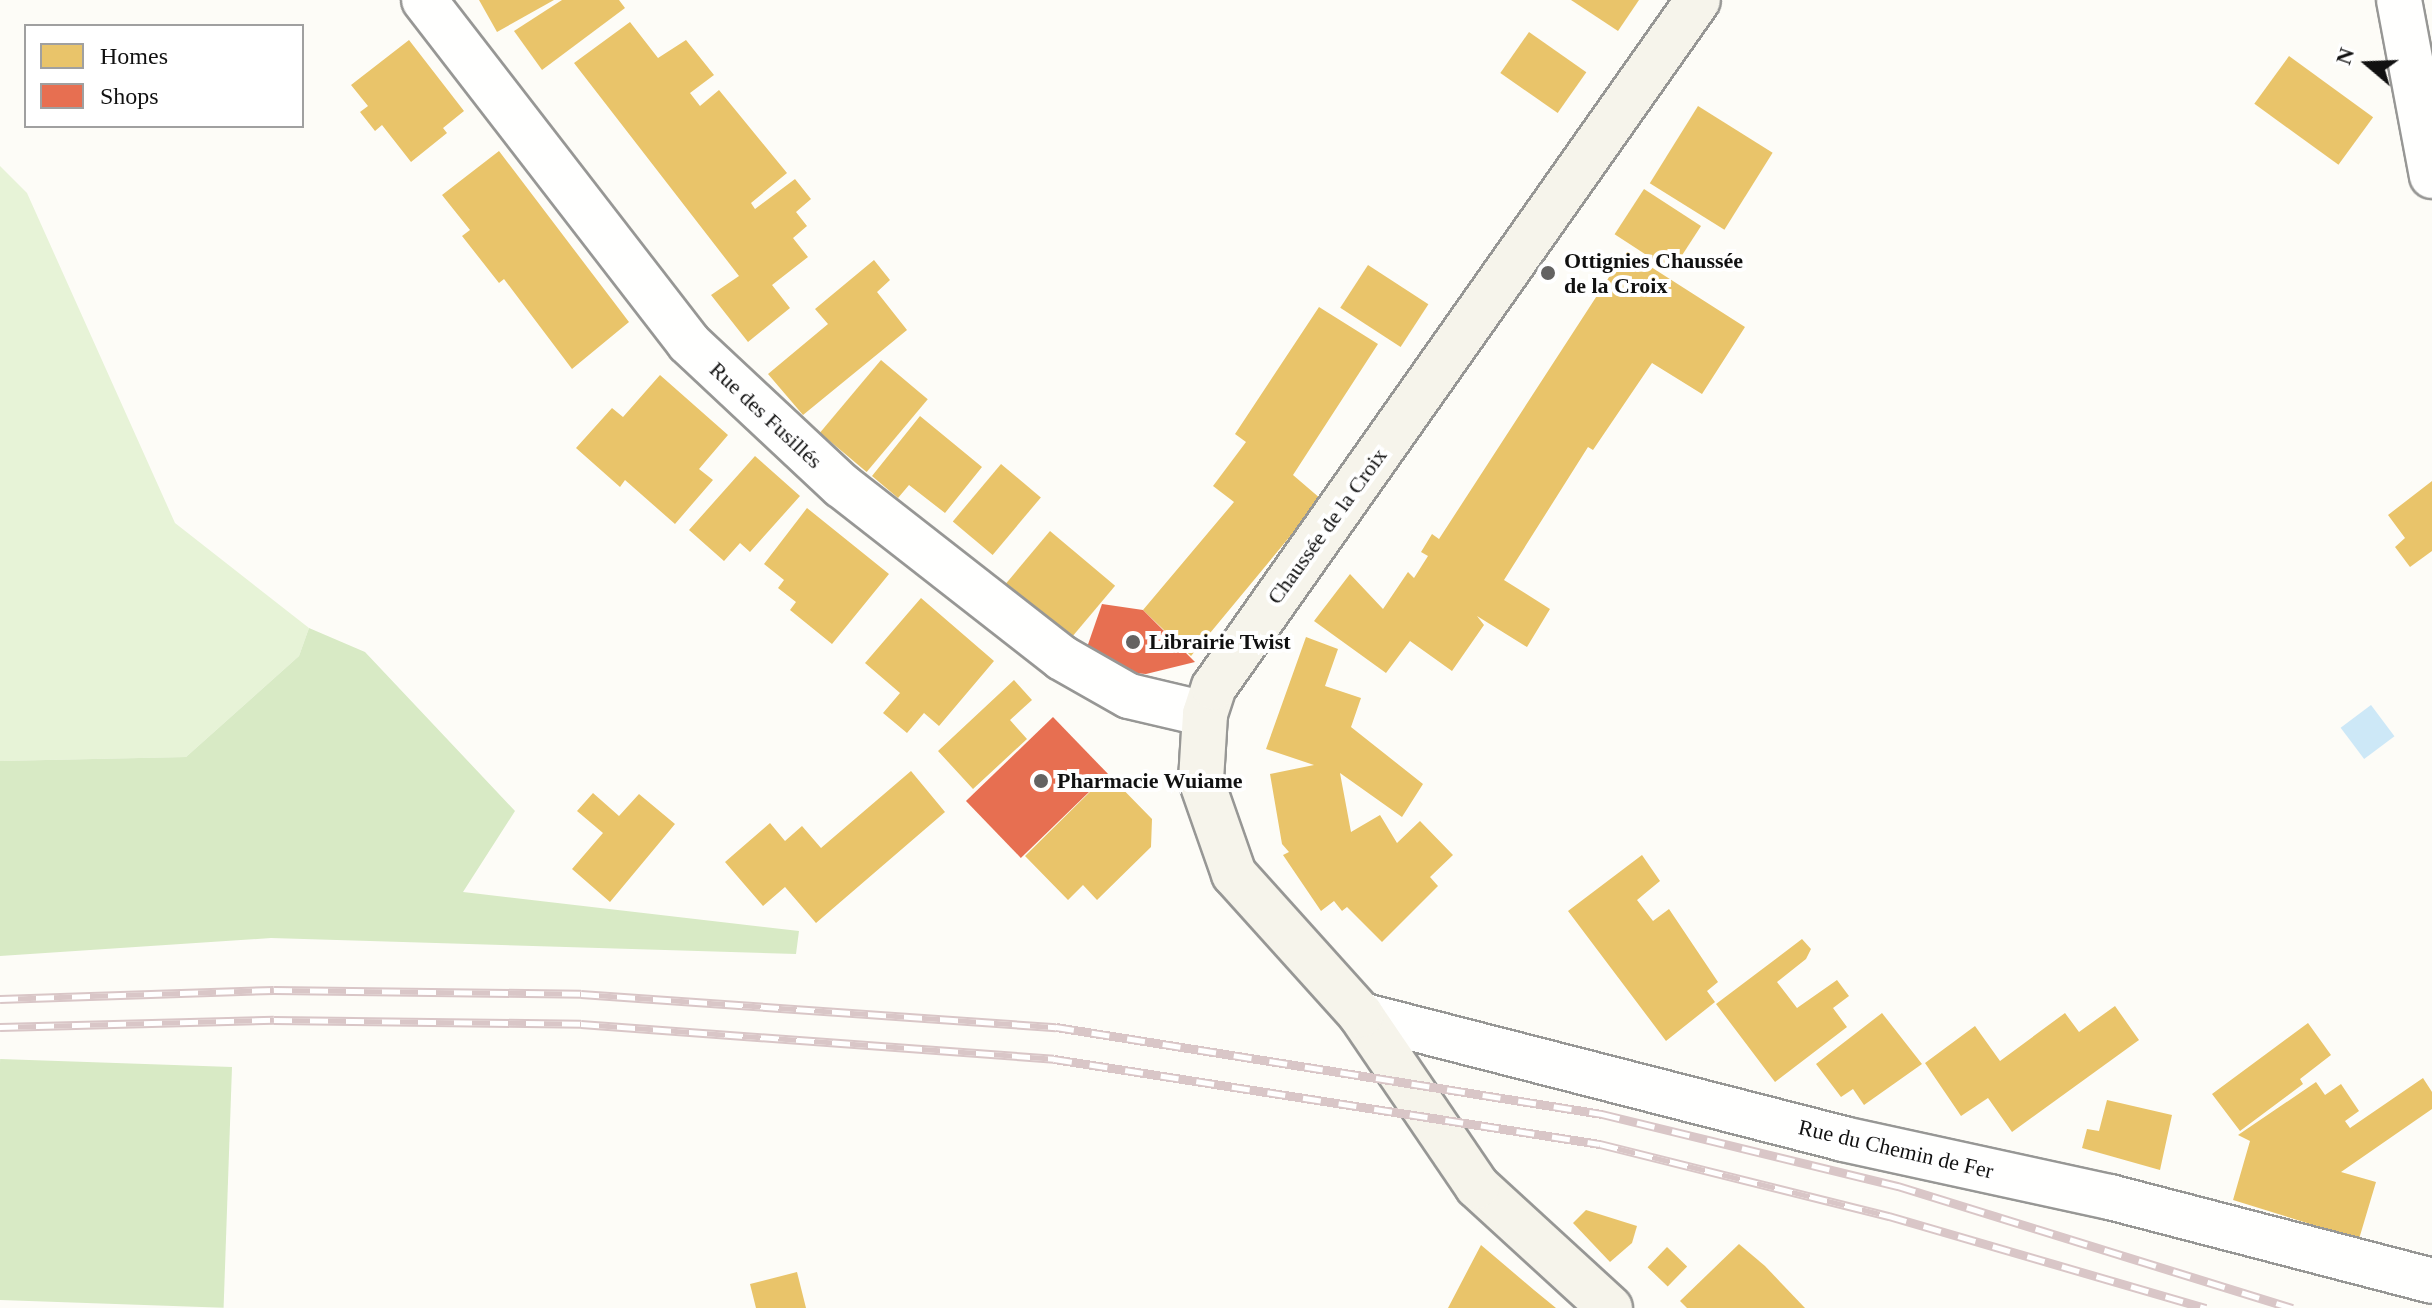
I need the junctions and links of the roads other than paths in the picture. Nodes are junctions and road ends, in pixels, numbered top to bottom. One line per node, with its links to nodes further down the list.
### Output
1 (424, 0): 5 (street, Rue des Fusillés)
2 (1698, 0): 5 (main road, Chaussée de la Croix)
3 (2399, 0): 4 (street)
4 (2432, 176)
5 (1205, 714): 6 (main road, Chaussée de la Croix)
6 (1361, 1015): 7 (street, Rue du Chemin de Fer); 8 (main road, Chaussée de la Croix)
7 (2432, 1281)
8 (1610, 1308)

